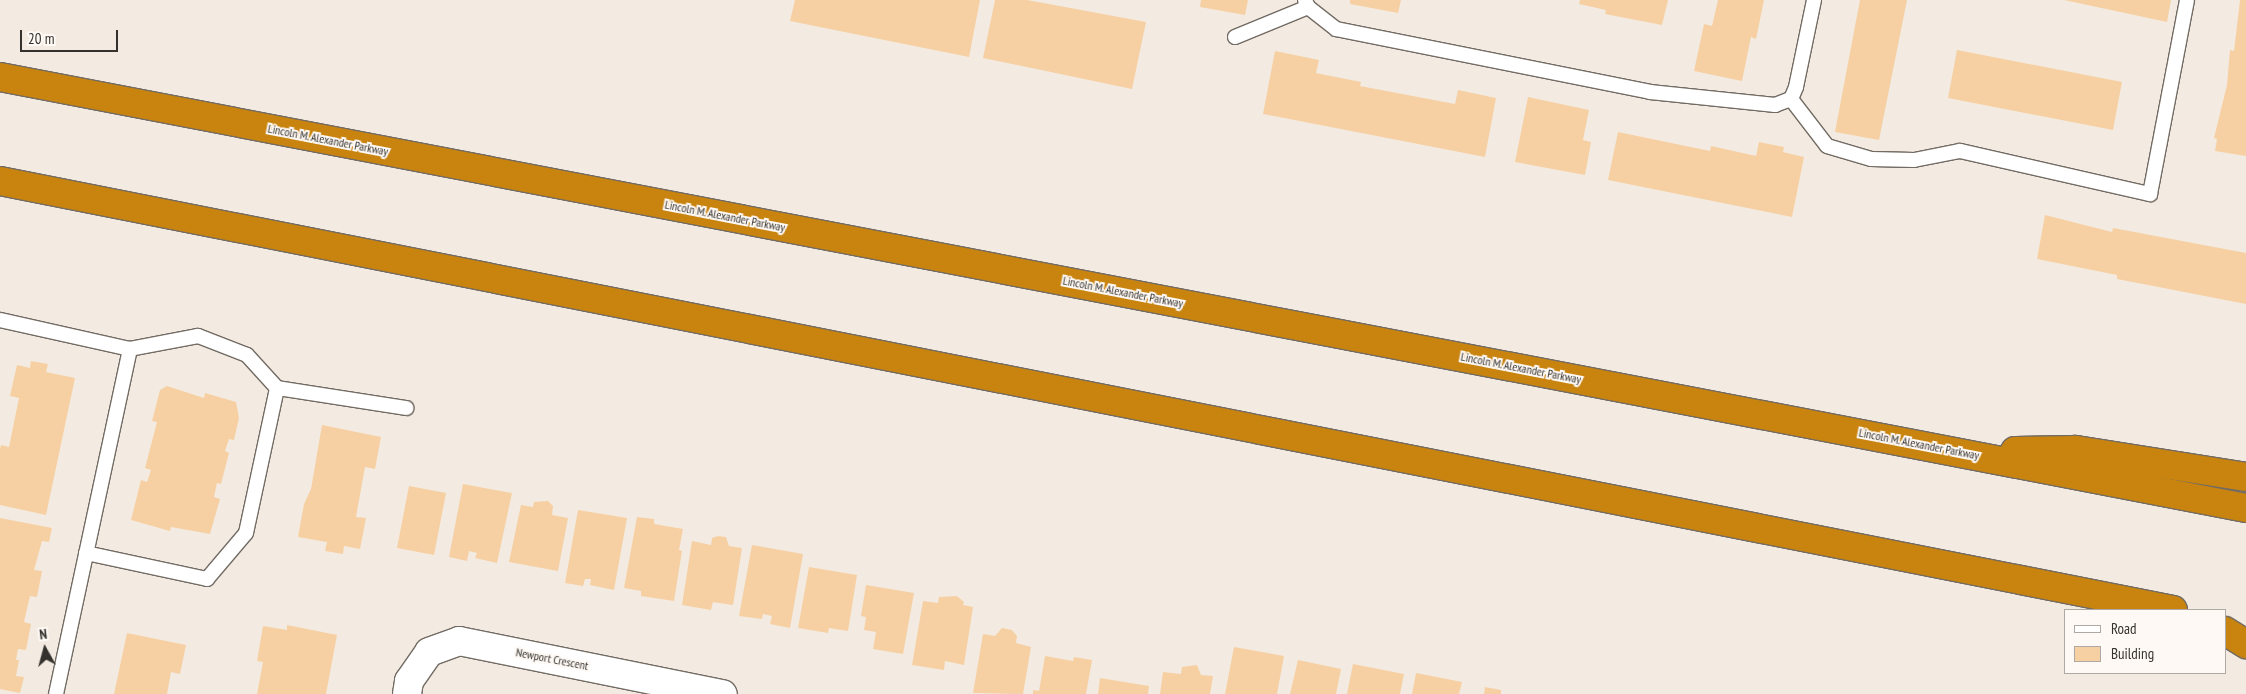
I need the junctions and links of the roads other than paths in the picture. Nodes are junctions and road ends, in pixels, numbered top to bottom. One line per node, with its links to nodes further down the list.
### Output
1 (1814, 0): 6 (lane)
2 (2187, 0): 6 (lane)
3 (1306, 3): 4 (lane); 6 (lane)
4 (1235, 37)
5 (0, 77): 12 (highway, Lincoln M. Alexander Parkway)
6 (1791, 99)
7 (0, 181): 16 (highway)
8 (0, 320): 9 (lane)
9 (130, 349): 10 (lane); 15 (lane)
10 (277, 388): 11 (lane); 15 (lane)
11 (406, 408)
12 (1965, 452): 13 (highway); 14 (highway, Lincoln M. Alexander Parkway)
13 (2246, 477)
14 (2246, 508)
15 (86, 553): 21 (lane)
16 (2168, 609)
17 (2226, 621): 18 (highway)
18 (2246, 626)
19 (2226, 632): 20 (highway)
20 (2246, 644)
21 (56, 694)
22 (407, 694): 23 (street, Newport Crescent)
23 (723, 694)

